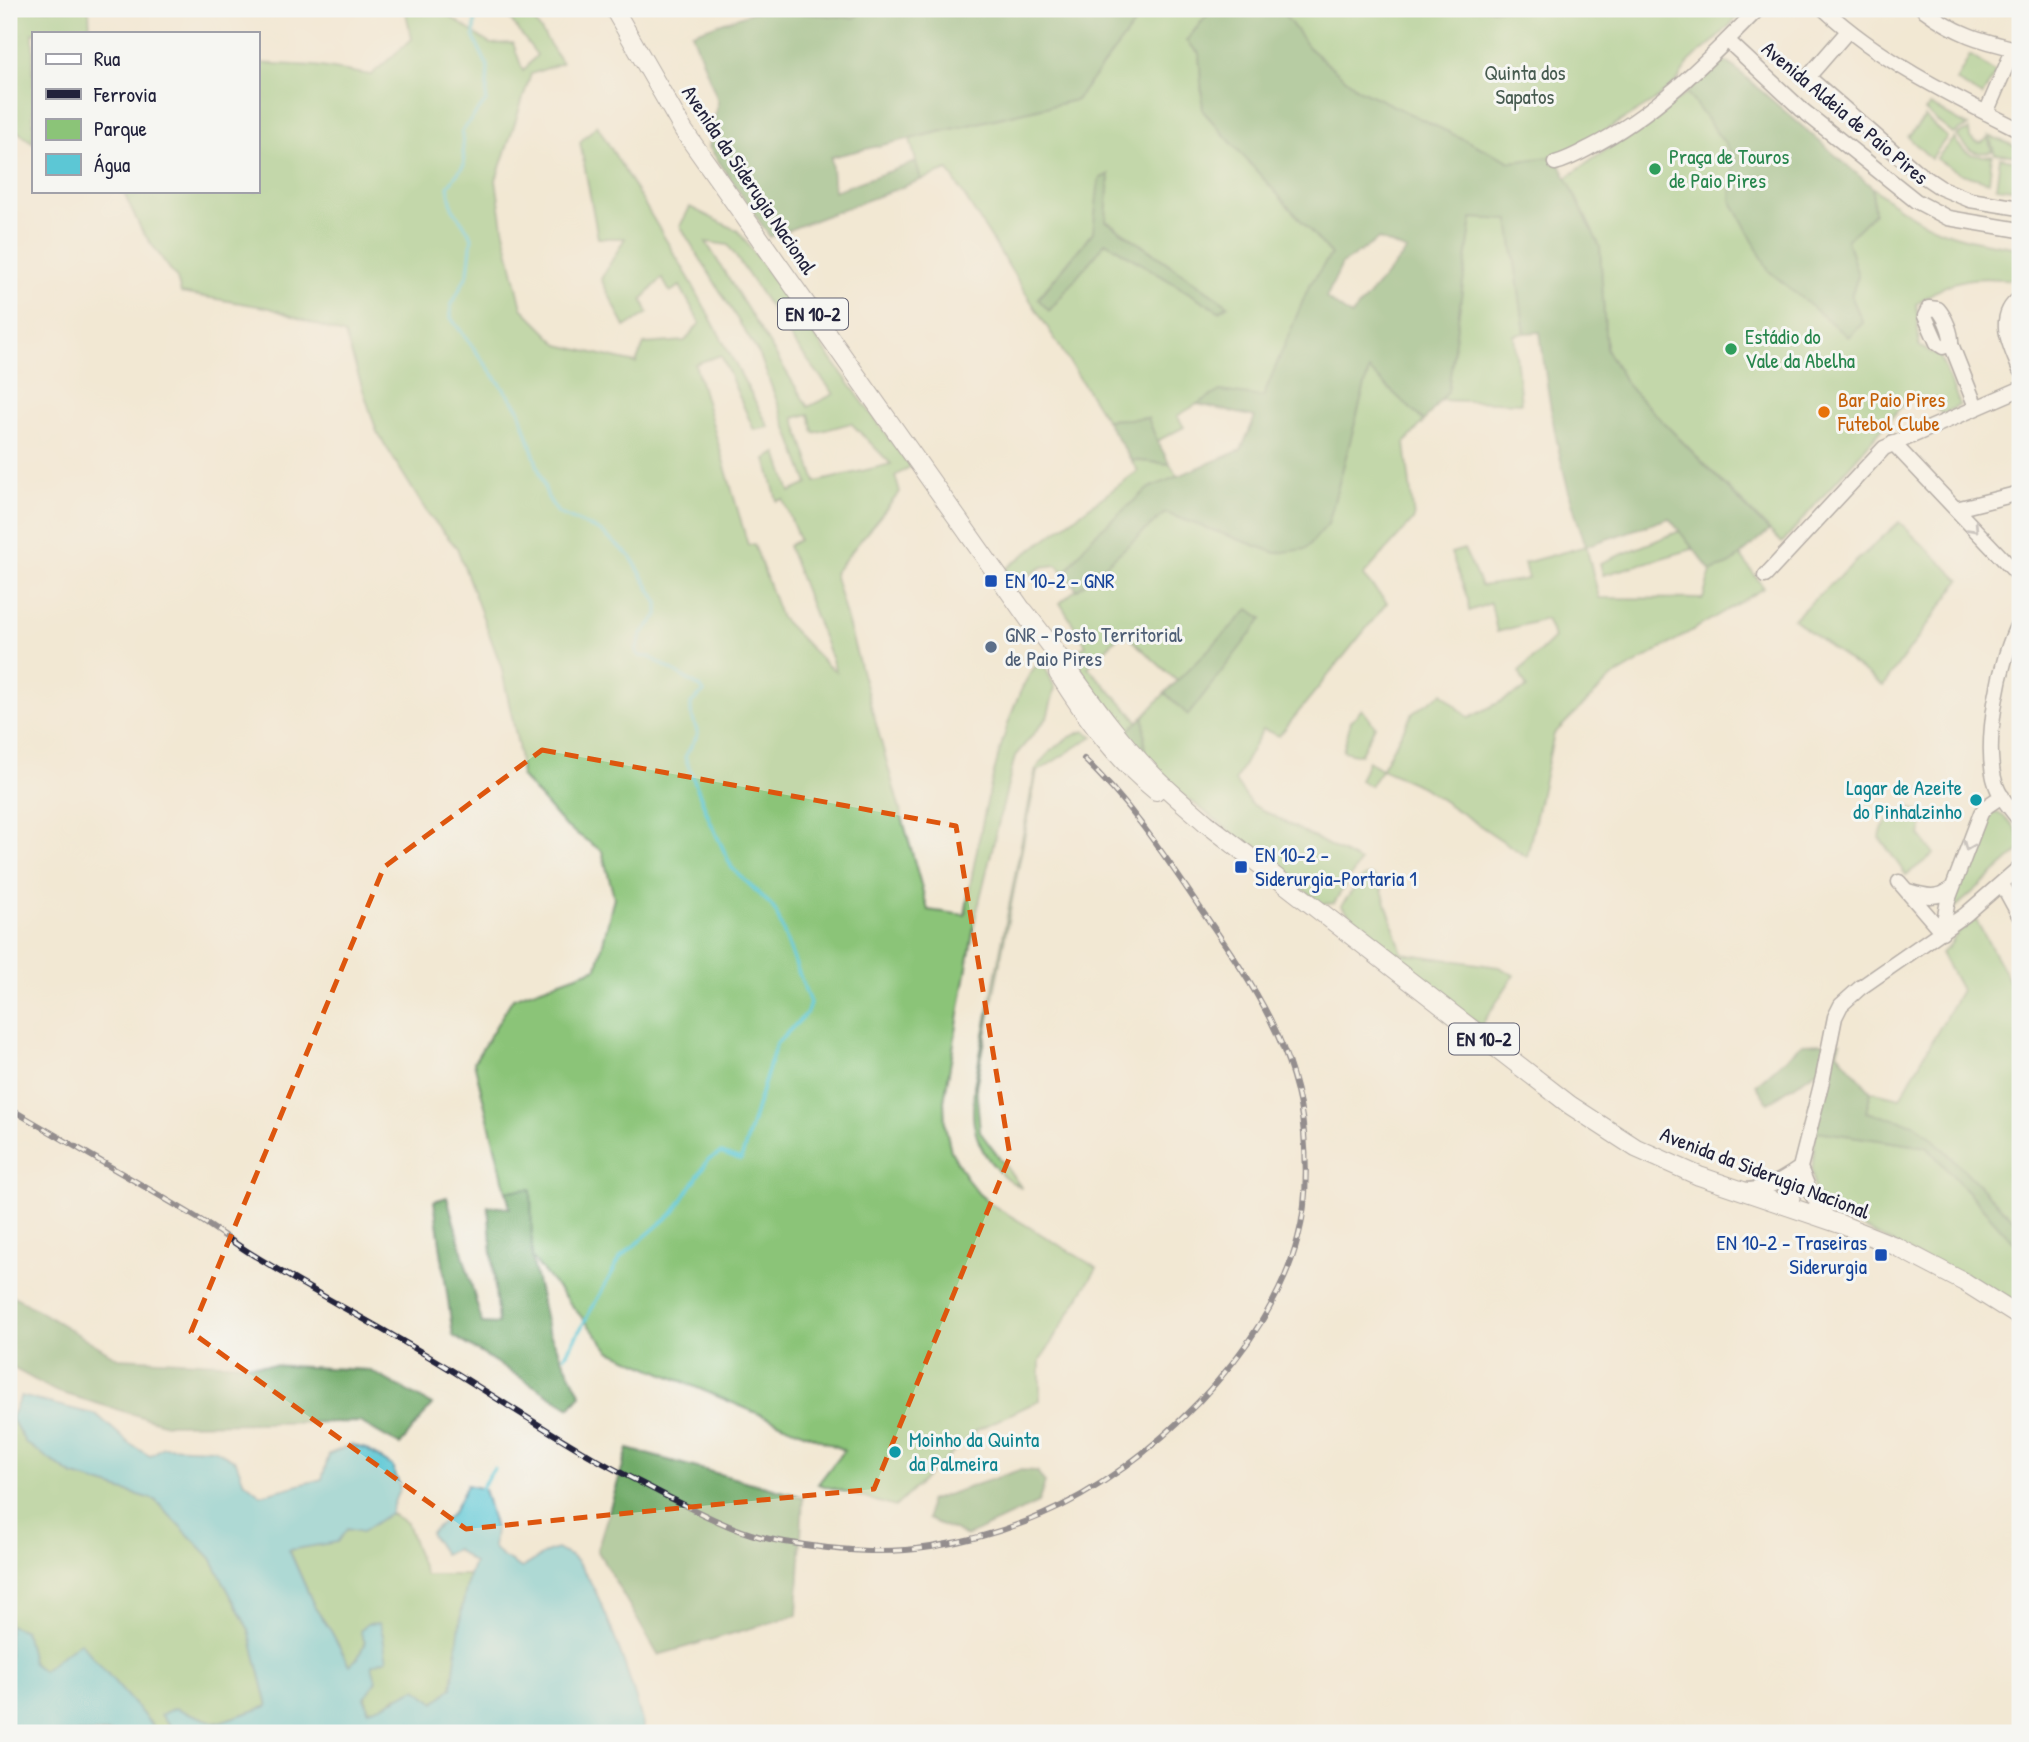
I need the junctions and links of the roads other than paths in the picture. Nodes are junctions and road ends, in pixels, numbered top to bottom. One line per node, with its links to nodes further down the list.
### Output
1 (614, 9): 34 (main road, Avenida da Siderugia Nacional / EN 10-2)
2 (1758, 9): 6 (street)
3 (1824, 9): 5 (street)
4 (1923, 9): 7 (street)
5 (1848, 31): 8 (street); 11 (street)
6 (1727, 40): 10 (street); 12 (street, Avenida Aldeia de Paio Pires)
7 (2017, 49): 8 (street)
8 (1986, 113): 9 (street)
9 (2020, 130)
10 (1555, 163)
11 (2020, 208)
12 (2020, 230)
13 (2020, 298): 15 (street)
14 (1951, 344): 17 (street)
15 (2020, 370)
16 (2020, 389): 17 (street)
17 (1976, 407): 18 (street)
18 (1893, 443): 20 (street); 21 (street)
19 (2020, 493): 20 (street)
20 (1955, 509): 22 (street, one-way to 22)
21 (1765, 576)
22 (2020, 578)
23 (2020, 621): 24 (street)
24 (2002, 796): 25 (street); 28 (street, one-way to 28)
25 (2020, 821)
26 (2020, 867): 27 (street)
27 (2002, 884): 30 (street); 31 (street)
28 (1952, 888): 29 (street); 32 (street)
29 (1947, 905): 30 (street); 32 (street)
30 (1965, 915): 32 (street)
31 (2020, 917)
32 (1942, 932): 33 (street)
33 (1800, 1168): 34 (street); 35 (street); 36 (street)
34 (1740, 1190): 35 (main road, Avenida da Siderugia Nacional / EN 10-2)
35 (1790, 1207): 36 (main road, Avenida da Siderugia Nacional / EN 10-2)
36 (1830, 1221): 37 (main road, Avenida da Siderugia Nacional / EN 10-2)
37 (2020, 1317)

